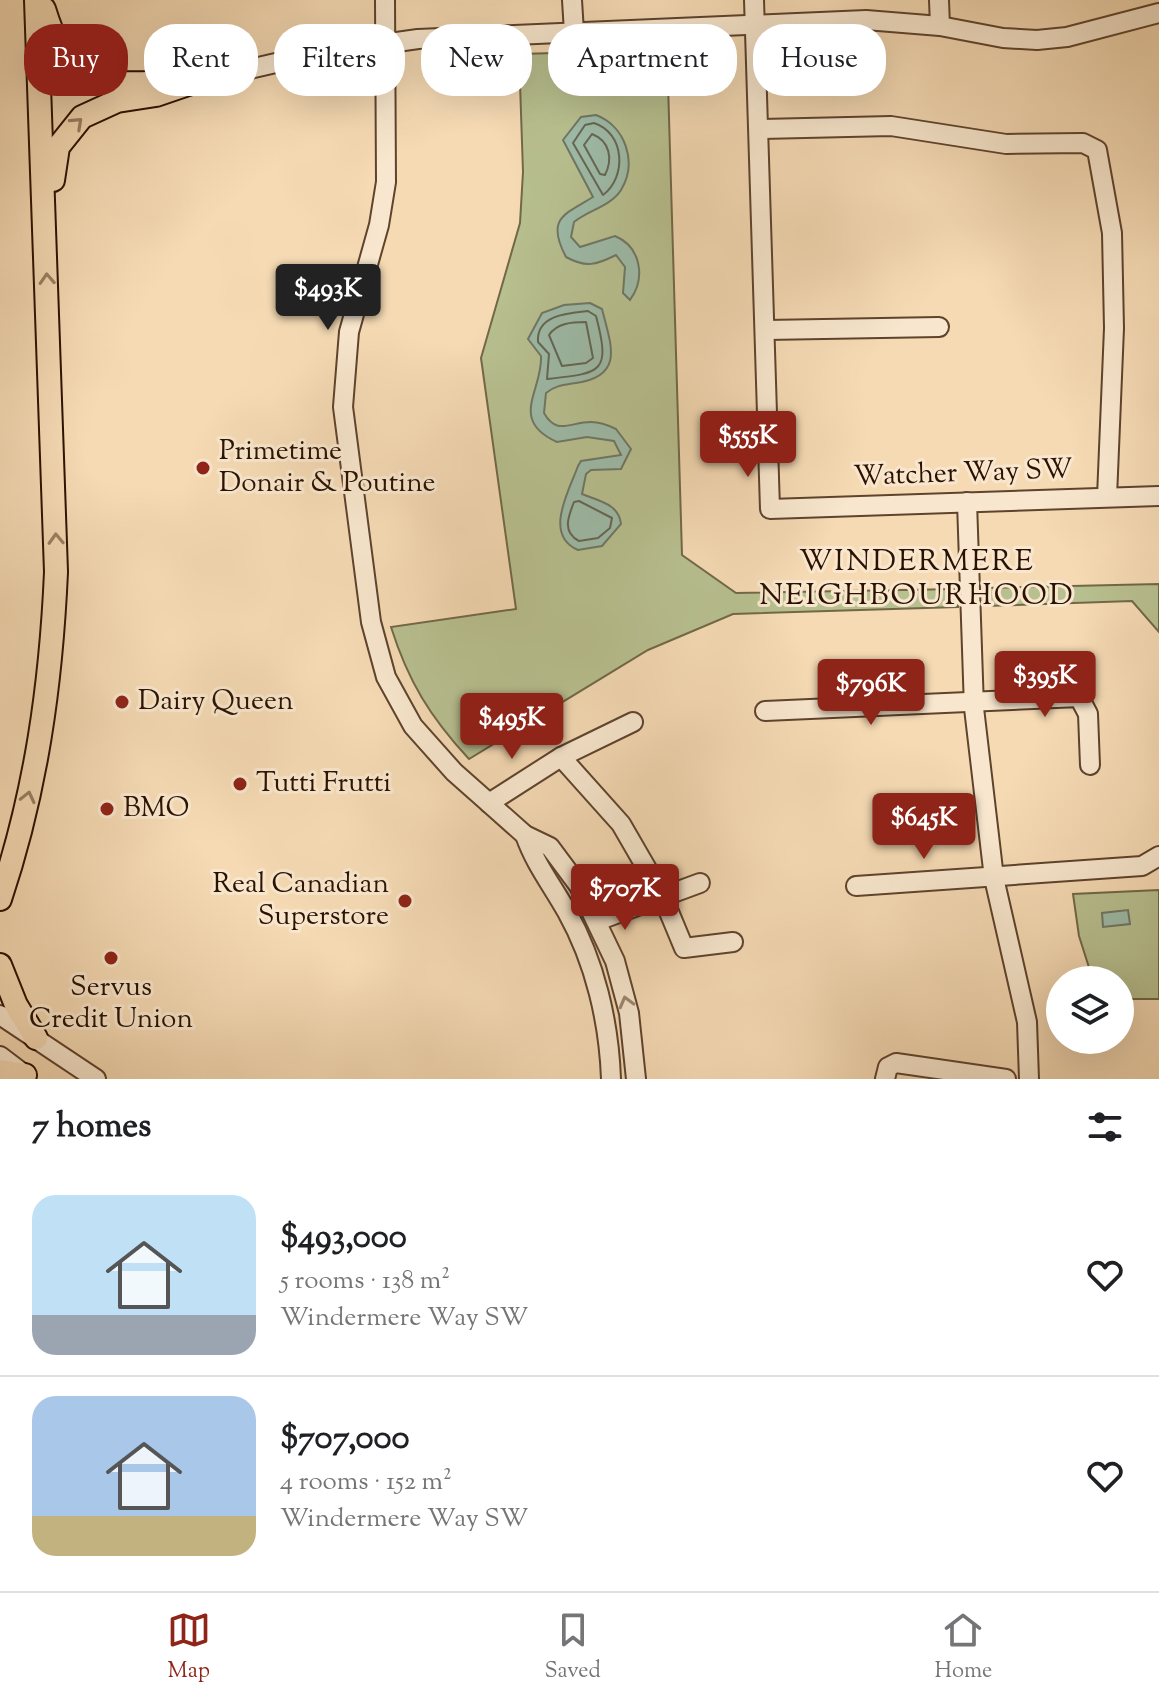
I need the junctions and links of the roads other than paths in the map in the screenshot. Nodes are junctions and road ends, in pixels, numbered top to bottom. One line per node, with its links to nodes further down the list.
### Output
1 (39, 0): 14 (main road); 19 (main road)
2 (385, 0): 7 (street)
3 (572, 0): 8 (street)
4 (754, 0): 9 (street, Watcher Way SW)
5 (939, 0): 11 (street)
6 (1159, 13): 11 (street)
7 (386, 24)
8 (574, 24)
9 (754, 24)
10 (776, 24): 11 (street)
11 (940, 26)
12 (548, 33): 13 (street)
13 (405, 41)
14 (144, 84)
15 (150, 96): 19 (main road, one-way to 15)
16 (386, 96): 30 (street)
17 (757, 96): 18 (street, Watcher Way SW)
18 (759, 129): 21 (street, Watcher Way SW); 23 (street, Watcher Way SW)
19 (45, 221): 38 (main road, one-way to 19)
20 (939, 327): 21 (street)
21 (766, 330): 24 (street, Watcher Way SW)
22 (1159, 496): 23 (street, Watcher Way SW)
23 (1107, 497): 24 (street, Watcher Way SW)
24 (967, 502): 25 (street)
25 (974, 702): 26 (street); 29 (street); 34 (street)
26 (765, 711)
27 (633, 722): 28 (street)
28 (561, 757): 30 (street); 37 (street)
29 (1090, 765)
30 (489, 803): 31 (street)
31 (525, 835): 39 (street); 48 (street)
32 (1159, 856): 33 (street)
33 (1150, 869): 34 (street)
34 (994, 878): 36 (street); 52 (street)
35 (700, 883): 37 (street)
36 (856, 886)
37 (662, 895): 39 (street); 40 (street)
38 (0, 899)
39 (597, 921): 49 (street, one-way to 39)
40 (733, 942)
41 (0, 965): 43 (main road)
42 (0, 1015): 43 (street)
43 (36, 1038): 47 (street)
44 (0, 1056): 46 (street)
45 (0, 1071): 46 (main road)
46 (28, 1077)
47 (96, 1079)
48 (611, 1079)
49 (636, 1079)
50 (885, 1079): 51 (street)
51 (1006, 1079)
52 (1029, 1079)

